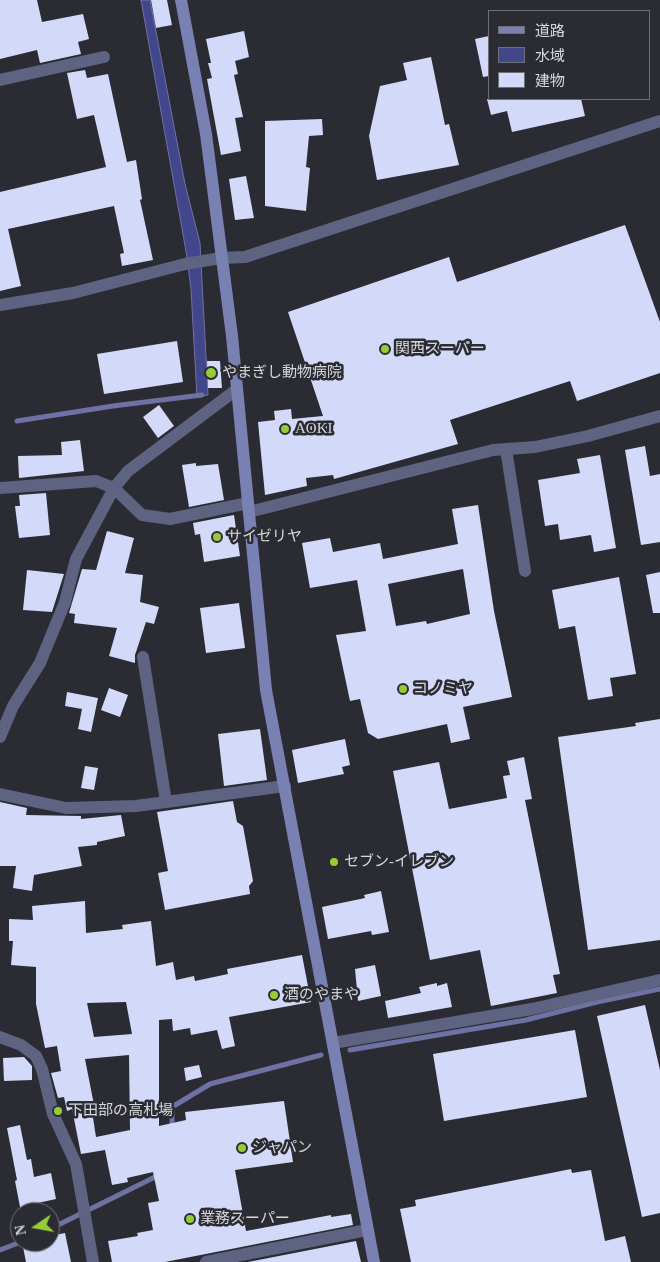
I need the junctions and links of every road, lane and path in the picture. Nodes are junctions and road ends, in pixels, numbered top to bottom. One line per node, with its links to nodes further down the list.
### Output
1 (181, 0): 5 (street)
2 (104, 57): 3 (street)
3 (0, 80)
4 (660, 120): 5 (street)
5 (221, 258): 6 (street); 7 (street)
6 (0, 305)
7 (236, 390): 11 (street); 12 (street)
8 (660, 416): 9 (street)
9 (506, 449): 12 (street); 13 (street)
10 (0, 488): 11 (street)
11 (114, 488): 12 (street); 15 (street)
12 (248, 508): 16 (street)
13 (525, 571)
14 (143, 657): 18 (street)
15 (0, 737)
16 (285, 786): 18 (street); 21 (street)
17 (0, 794): 18 (street)
18 (166, 802)
19 (660, 980): 21 (street)
20 (0, 1037): 23 (street)
21 (333, 1043): 22 (street)
22 (367, 1230): 24 (street); 25 (street)
23 (92, 1262)
24 (206, 1262)
25 (374, 1262)

